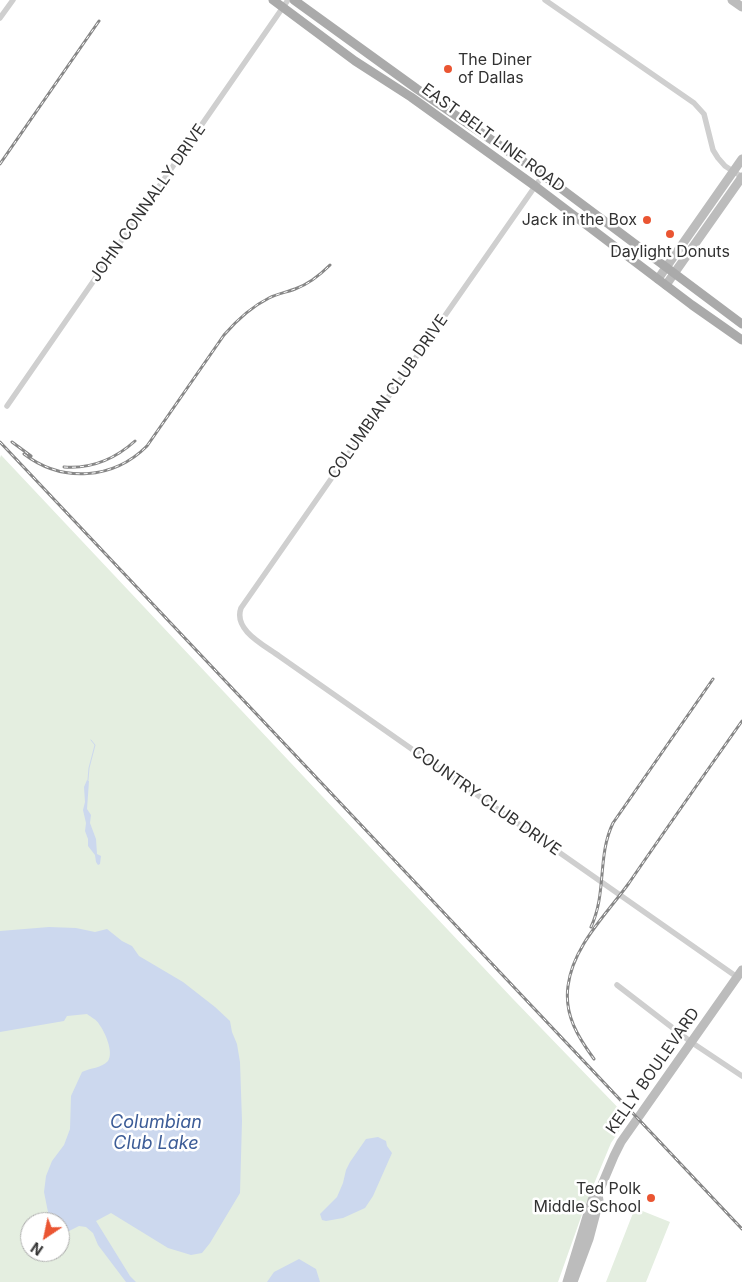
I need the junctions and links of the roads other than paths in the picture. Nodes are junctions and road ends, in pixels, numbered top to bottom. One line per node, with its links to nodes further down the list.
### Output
1 (12, 0): 8 (street)
2 (274, 0): 6 (main road, EAST BELT LINE ROAD)
3 (294, 0): 9 (main road, EAST BELT LINE ROAD)
4 (545, 0): 12 (street)
5 (732, 0): 7 (street)
6 (286, 4): 10 (main road, EAST BELT LINE ROAD); 23 (street, JOHN CONNALLY DRIVE)
7 (742, 7)
8 (0, 18)
9 (417, 89): 10 (main road); 13 (main road, EAST BELT LINE ROAD)
10 (410, 98): 15 (main road, EAST BELT LINE ROAD)
11 (742, 158): 12 (street)
12 (733, 172): 14 (street); 16 (street)
13 (542, 175): 15 (street, COLUMBIAN CLUB DRIVE); 18 (main road, EAST BELT LINE ROAD)
14 (742, 177): 17 (street)
15 (535, 186): 20 (main road, EAST BELT LINE ROAD); 24 (street, COLUMBIAN CLUB DRIVE)
16 (688, 237): 17 (street); 18 (street)
17 (696, 243): 19 (street)
18 (667, 268): 19 (main road, EAST BELT LINE ROAD); 20 (street)
19 (674, 274): 20 (street); 21 (main road, EAST BELT LINE ROAD)
20 (662, 282): 22 (main road, EAST BELT LINE ROAD)
21 (742, 324)
22 (742, 340)
23 (8, 406)
24 (240, 621): 25 (street, COUNTRY CLUB DRIVE)
25 (740, 974): 27 (street, KELLY BOULEVARD)
26 (617, 986): 27 (street)
27 (691, 1042): 28 (street); 29 (street, KELLY BOULEVARD)
28 (742, 1076)
29 (598, 1194): 30 (street, KELLY BOULEVARD); 31 (street, KELLY BOULEVARD)
30 (568, 1282)
31 (574, 1282)

